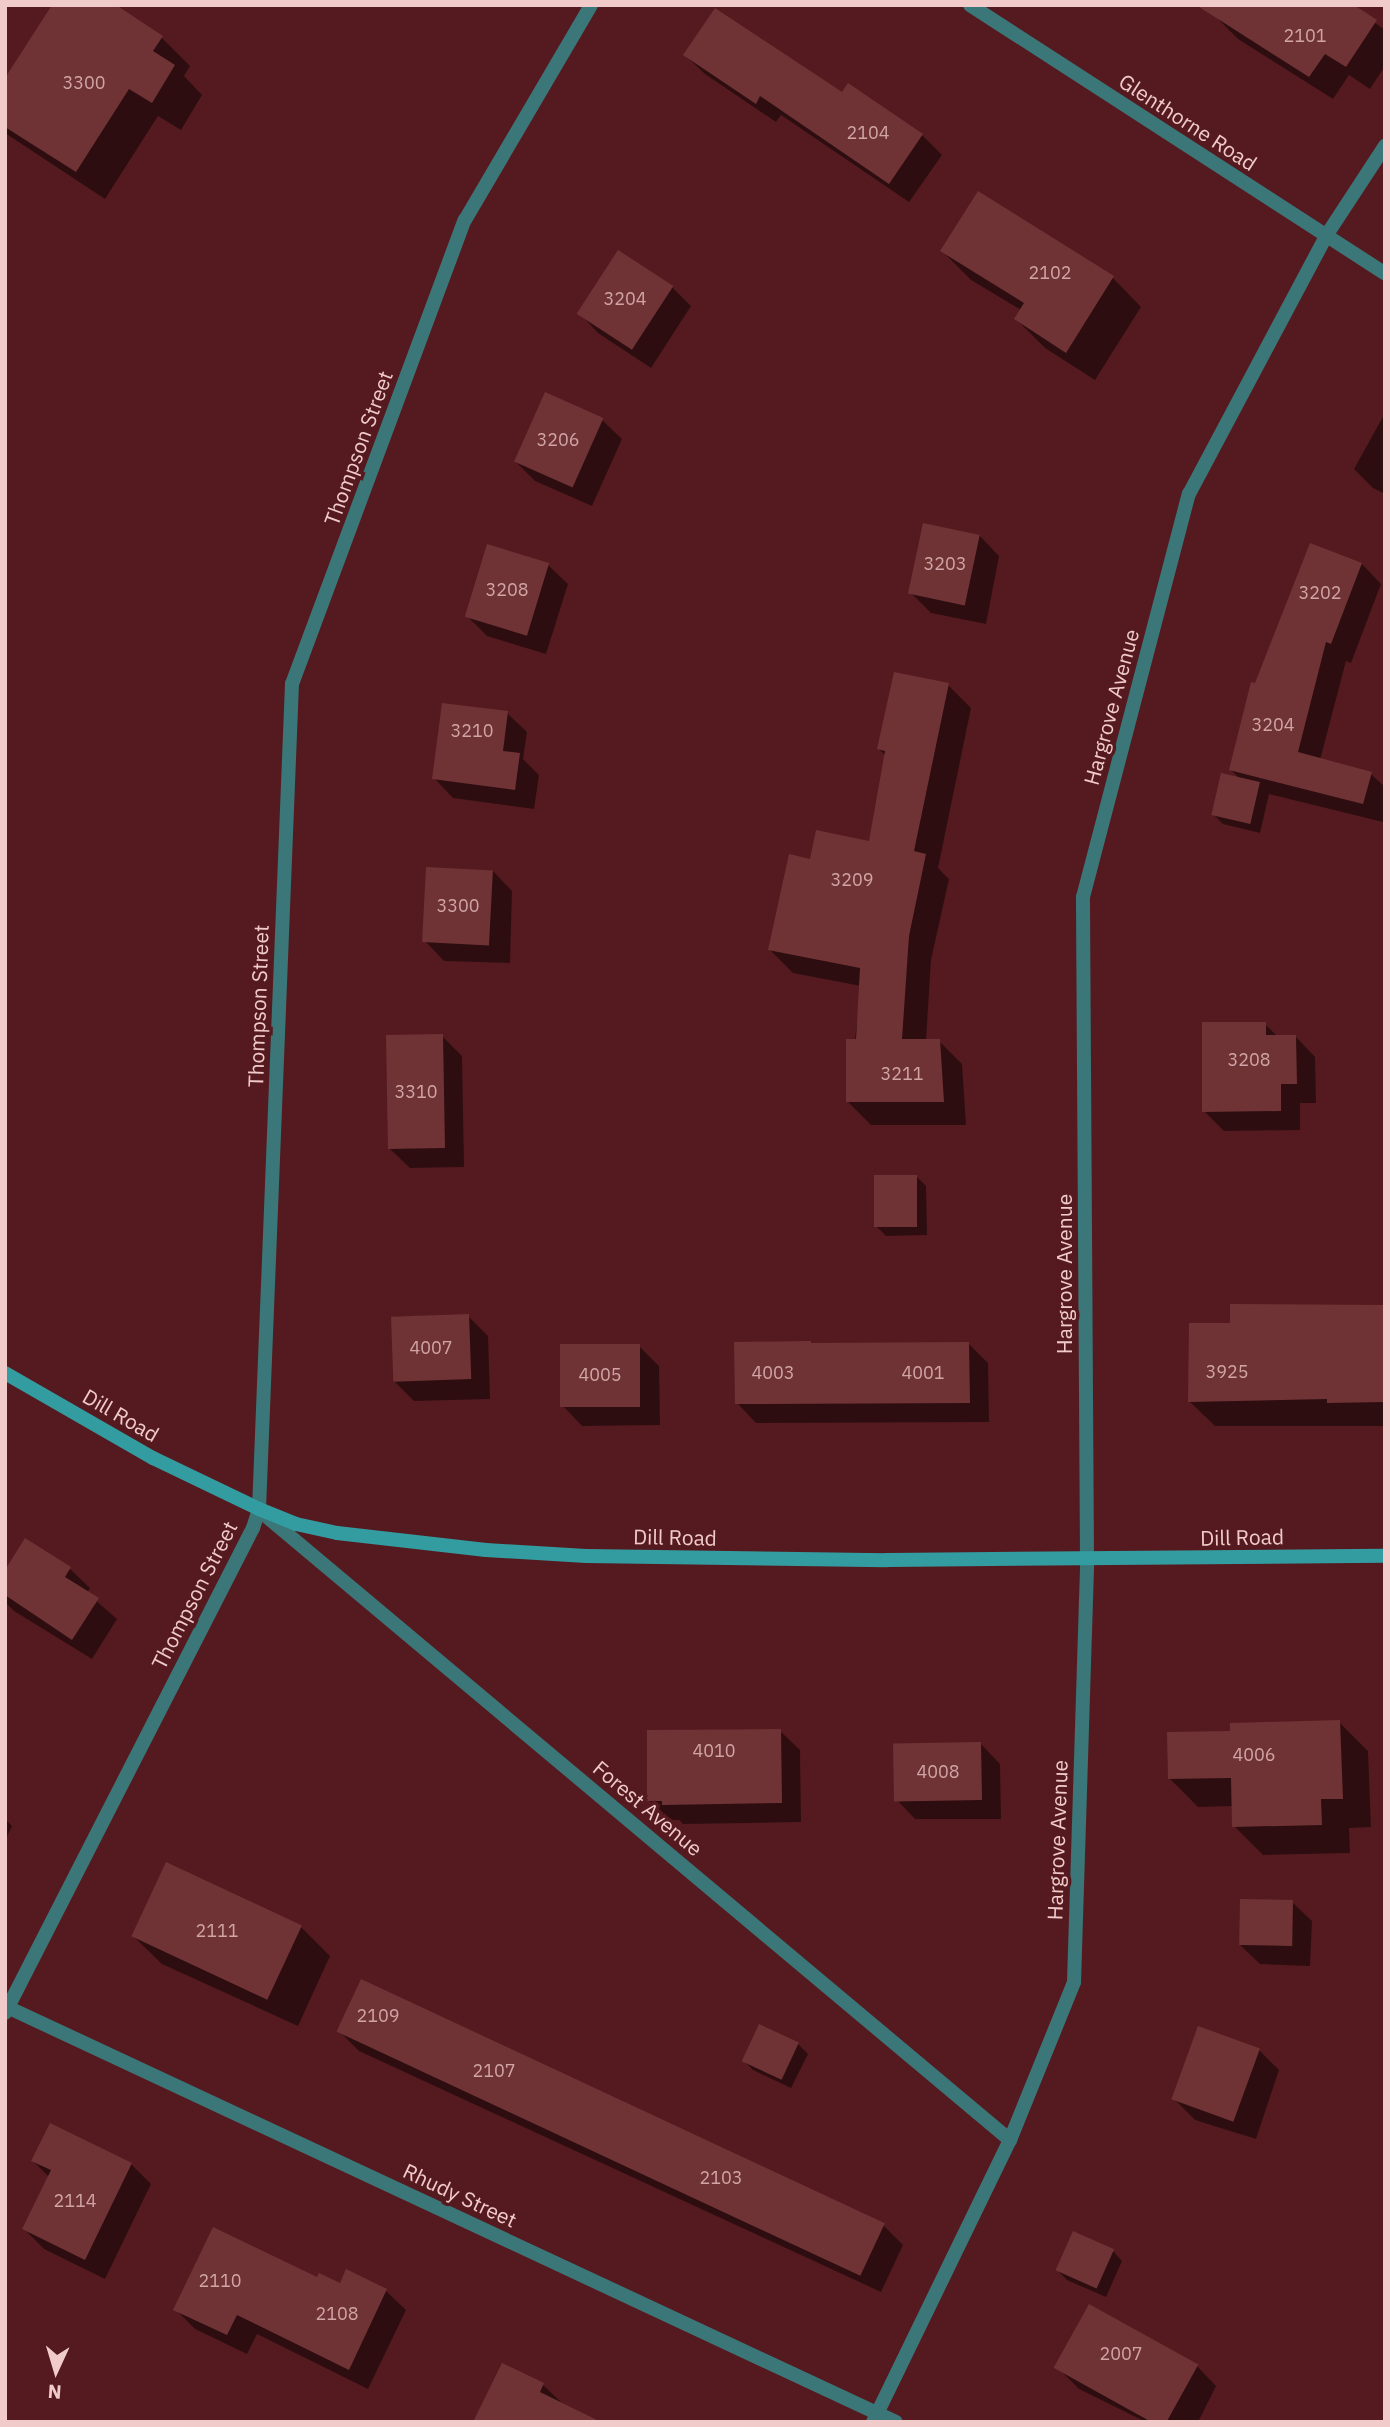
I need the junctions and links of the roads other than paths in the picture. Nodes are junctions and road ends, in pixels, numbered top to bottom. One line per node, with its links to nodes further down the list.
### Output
1 (591, 5): 7 (street, Thompson Street)
2 (970, 5): 4 (street, Glenthorne Road)
3 (1385, 146): 4 (street, Hargrove Avenue)
4 (1326, 236): 5 (street, Glenthorne Road); 9 (street, Hargrove Avenue)
5 (1385, 273)
6 (5, 1373): 7 (street, Dill Road)
7 (259, 1509): 9 (street, Dill Road); 10 (street, Thompson Street); 11 (street, Forest Avenue)
8 (1385, 1556): 9 (street, Dill Road)
9 (1087, 1559): 11 (street, Hargrove Avenue)
10 (6, 2009): 12 (street, Rhudy Street)
11 (1010, 2140): 12 (street, Hargrove Avenue)
12 (875, 2417): 13 (street, Rhudy Street)
13 (896, 2422)

